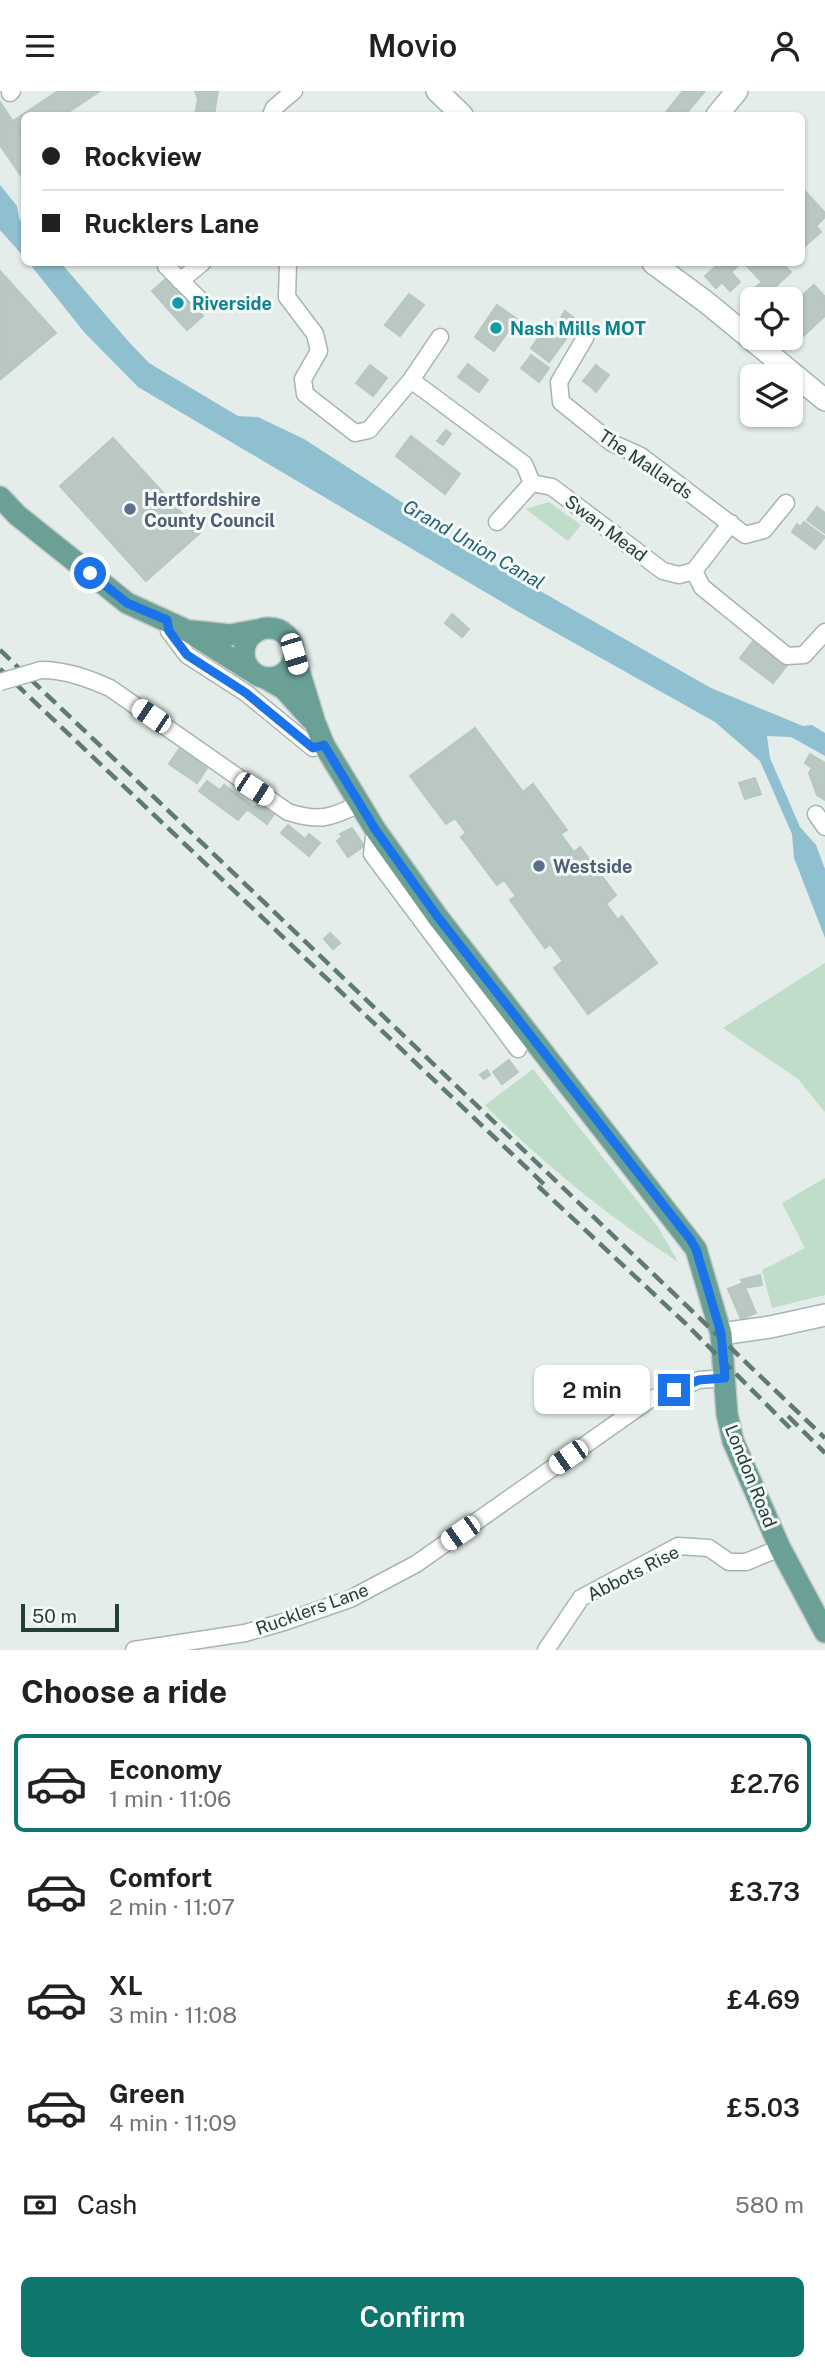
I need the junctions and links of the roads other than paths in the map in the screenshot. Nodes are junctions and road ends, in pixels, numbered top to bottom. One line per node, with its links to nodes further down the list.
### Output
1 (294, 91): 4 (street)
2 (437, 91): 5 (street)
3 (737, 91): 6 (street)
4 (272, 112)
5 (460, 112)
6 (720, 112)
7 (166, 266): 11 (street)
8 (198, 266): 11 (street)
9 (288, 266): 15 (street)
10 (657, 266): 16 (street)
11 (180, 281): 12 (street)
12 (200, 300)
13 (440, 337): 15 (street)
14 (586, 338): 22 (street, The Mallards)
15 (411, 380): 17 (street)
16 (825, 400)
17 (532, 483): 21 (street); 23 (street, Swan Mead)
18 (0, 497): 20 (main road, London Road)
19 (786, 503): 22 (street, The Mallards)
20 (8, 517): 24 (main road, London Road)
21 (497, 522)
22 (731, 523): 23 (street)
23 (687, 573): 26 (street)
24 (177, 625): 25 (main road, London Road); 28 (main road, London Road); 31 (street)
25 (257, 630): 27 (main road); 28 (main road)
26 (825, 632)
27 (294, 654): 28 (main road); 30 (main road, London Road)
28 (258, 675): 30 (main road, London Road)
29 (0, 682): 32 (street, bridge)
30 (315, 723): 31 (main road, London Road)
31 (324, 745): 32 (main road, London Road)
32 (359, 804): 33 (main road, London Road)
33 (375, 829): 34 (street); 36 (main road, London Road)
34 (518, 1049)
35 (825, 1315): 36 (street)
36 (721, 1333): 37 (main road, London Road)
37 (725, 1378): 38 (main road, London Road); 40 (street, Rucklers Lane)
38 (780, 1548): 39 (main road, London Road); 41 (street, Abbots Rise)
39 (825, 1632)
40 (134, 1650)
41 (546, 1650)

